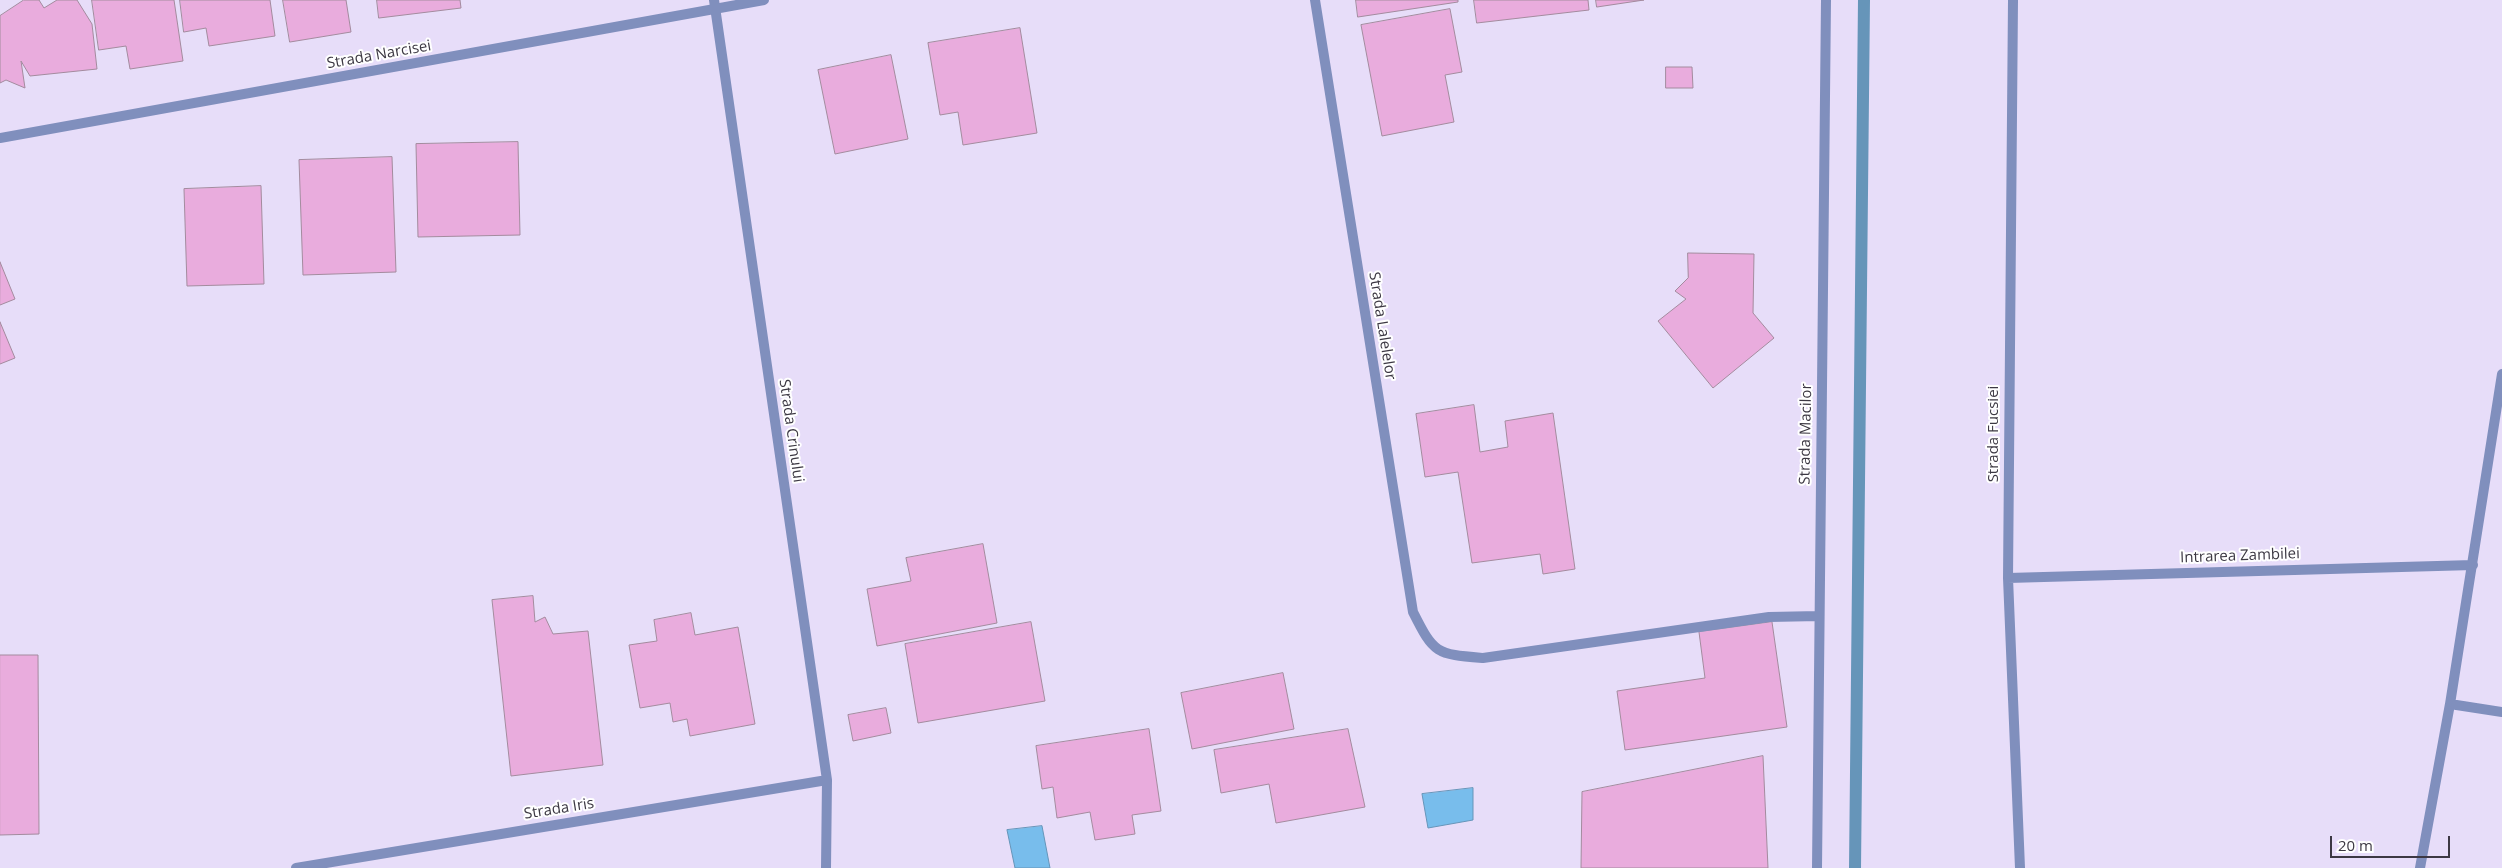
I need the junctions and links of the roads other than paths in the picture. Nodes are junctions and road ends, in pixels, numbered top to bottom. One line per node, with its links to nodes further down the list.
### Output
1 (764, 0): 5 (street, Strada Narcisei)
2 (1315, 0): 10 (street, Strada Lalelelor)
3 (1826, 0): 10 (street, Strada Macilor)
4 (2012, 0): 9 (street, Strada Fucsiei)
5 (714, 5): 6 (street, Strada Narcisei); 13 (street, Strada Crinului)
6 (0, 138)
7 (2502, 374): 8 (street)
8 (2473, 565): 9 (street, Intrarea Zambilei); 11 (street)
9 (2008, 578): 17 (street, Strada Fucsiei)
10 (1819, 616): 16 (street, Strada Macilor)
11 (2450, 704): 12 (street); 18 (street)
12 (2502, 712)
13 (827, 780): 14 (street, Strada Iris); 15 (street, Strada Crinului)
14 (296, 868)
15 (826, 868)
16 (1817, 868)
17 (2020, 868)
18 (2420, 868)

